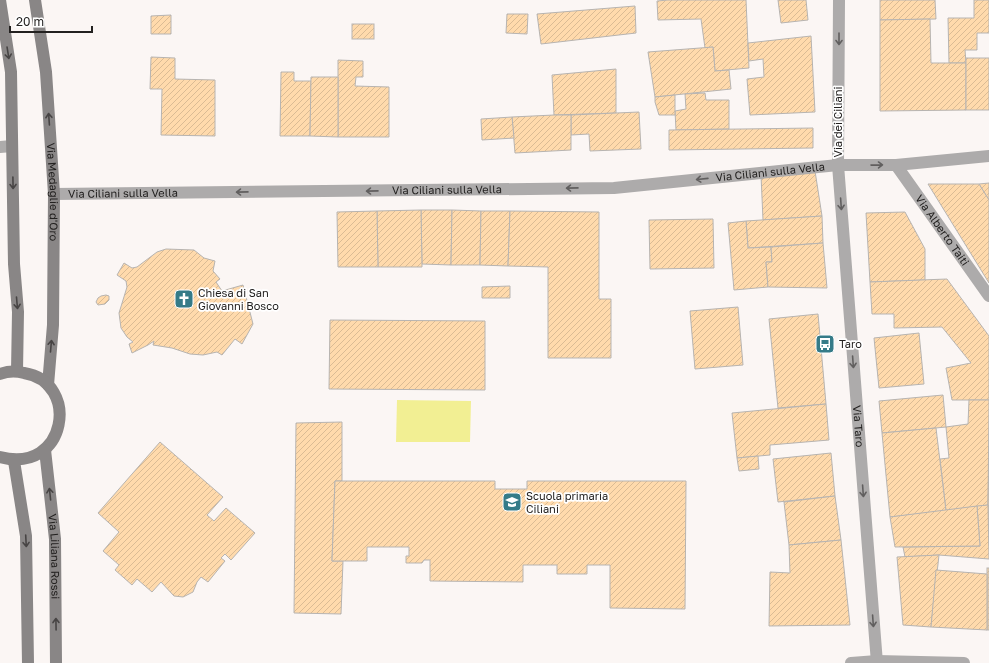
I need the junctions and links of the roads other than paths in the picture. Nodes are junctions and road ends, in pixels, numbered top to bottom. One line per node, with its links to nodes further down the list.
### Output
1 (0, 0): 4 (street, one-way to 4)
2 (35, 0): 9 (street, Via Medaglie d'Oro, one-way to 2)
3 (840, 0): 7 (street, Via dei Ciliani, one-way to 7)
4 (12, 146): 5 (street); 11 (street, one-way to 11)
5 (0, 147)
6 (989, 156): 8 (street, Via dei Ciliani)
7 (838, 165): 8 (street, Via dei Ciliani, one-way to 8); 9 (street, Via Ciliani sulla Vella, one-way to 9); 17 (street, Via Taro, one-way to 17)
8 (896, 165): 10 (street, Via Alberto Taiti)
9 (54, 194): 13 (street, Via Medaglie d'Oro, one-way to 9)
10 (989, 296)
11 (17, 371): 12 (street); 13 (street)
12 (0, 374)
13 (48, 385): 14 (street)
14 (45, 450): 16 (street); 19 (street, Via Liliana Rossi, one-way to 14)
15 (0, 458): 16 (street)
16 (14, 461): 18 (street, one-way to 18)
17 (877, 662): 20 (street); 21 (street)
18 (28, 663)
19 (56, 663)
20 (851, 663)
21 (964, 663)

